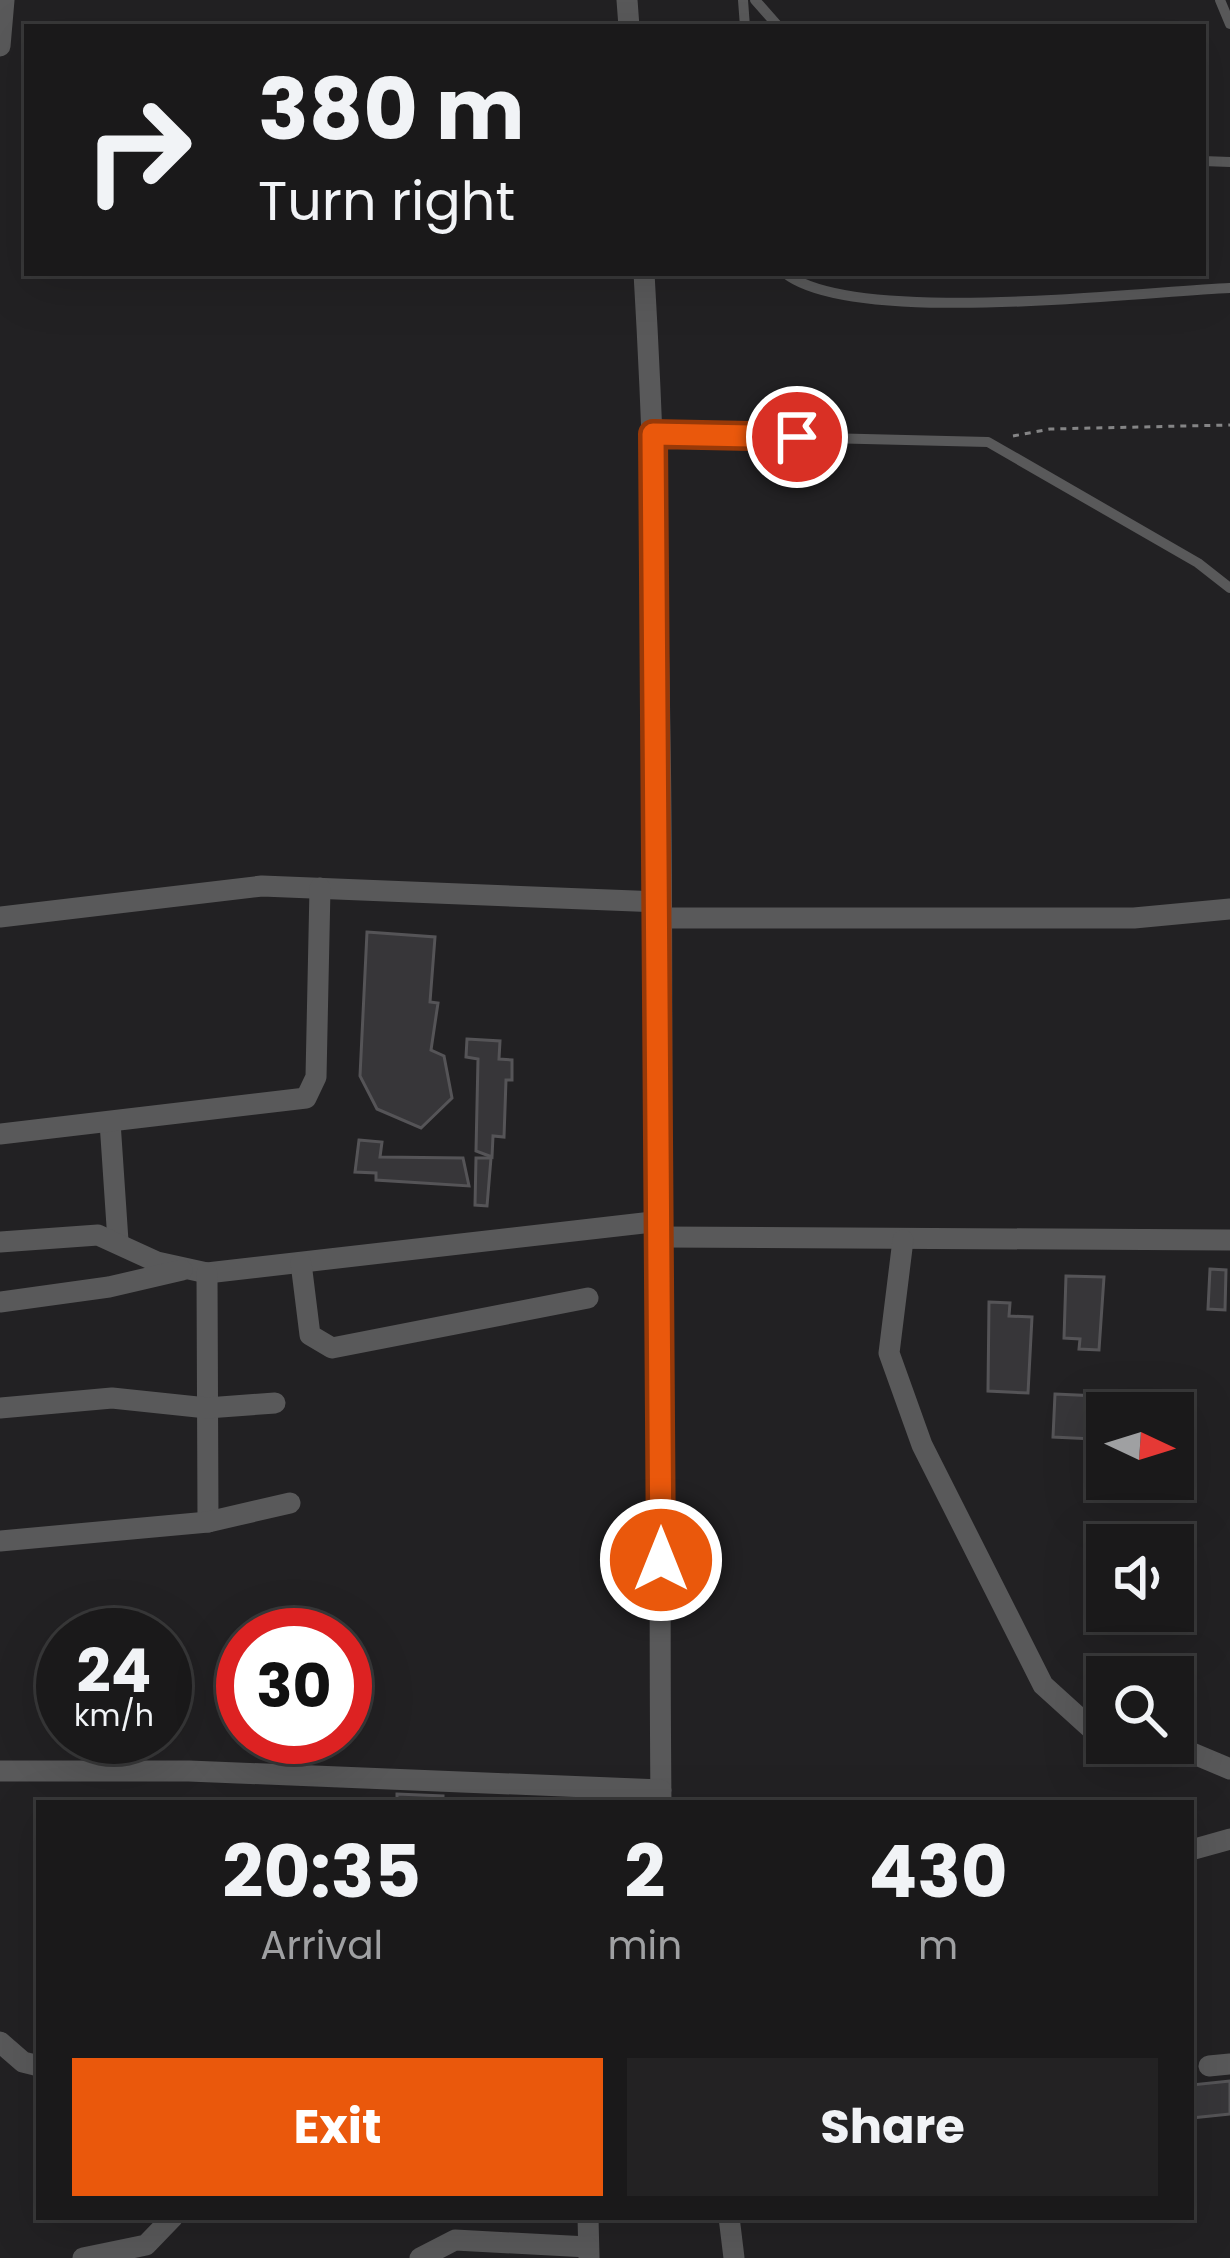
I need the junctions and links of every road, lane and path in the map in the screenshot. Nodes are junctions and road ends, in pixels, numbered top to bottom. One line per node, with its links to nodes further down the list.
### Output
1 (754, 0): 4 (lane)
2 (1220, 0): 5 (lane)
3 (2, 9): 6 (street)
4 (776, 24)
5 (1230, 24)
6 (0, 46)
7 (644, 276): 11 (street)
8 (791, 276): 9 (lane)
9 (1230, 288)
10 (1230, 425): 12 (path)
11 (653, 434): 12 (lane); 16 (street)
12 (988, 442): 13 (lane)
13 (1230, 588)
14 (320, 888): 16 (street); 17 (street); 18 (street)
15 (1230, 909): 16 (street)
16 (660, 910): 20 (street)
17 (0, 917)
18 (110, 1122): 19 (street); 23 (street)
19 (0, 1134)
20 (661, 1229): 21 (street); 25 (street); 40 (street)
21 (903, 1240): 22 (street); 36 (street)
22 (1230, 1240)
23 (118, 1241): 24 (street); 26 (street)
24 (0, 1242)
25 (301, 1263): 27 (street); 28 (street)
26 (182, 1270): 27 (street); 29 (street)
27 (207, 1273): 32 (street)
28 (588, 1298)
29 (0, 1302)
30 (275, 1403): 32 (street)
31 (0, 1408): 32 (street)
32 (207, 1408): 34 (street)
33 (290, 1504): 34 (street)
34 (208, 1522): 35 (street)
35 (0, 1541)
36 (1086, 1724)
37 (1194, 1754): 38 (street)
38 (1230, 1769)
39 (0, 1771): 40 (street)
40 (661, 1797)
41 (1230, 1839): 42 (street)
42 (1194, 1849)
43 (0, 2042): 44 (street)
44 (36, 2065)
45 (170, 2220): 49 (street)
46 (588, 2220): 48 (street)
47 (729, 2220): 52 (street)
48 (583, 2252): 51 (street)
49 (113, 2255): 50 (street)
50 (83, 2258)
51 (421, 2258)
52 (734, 2258)

